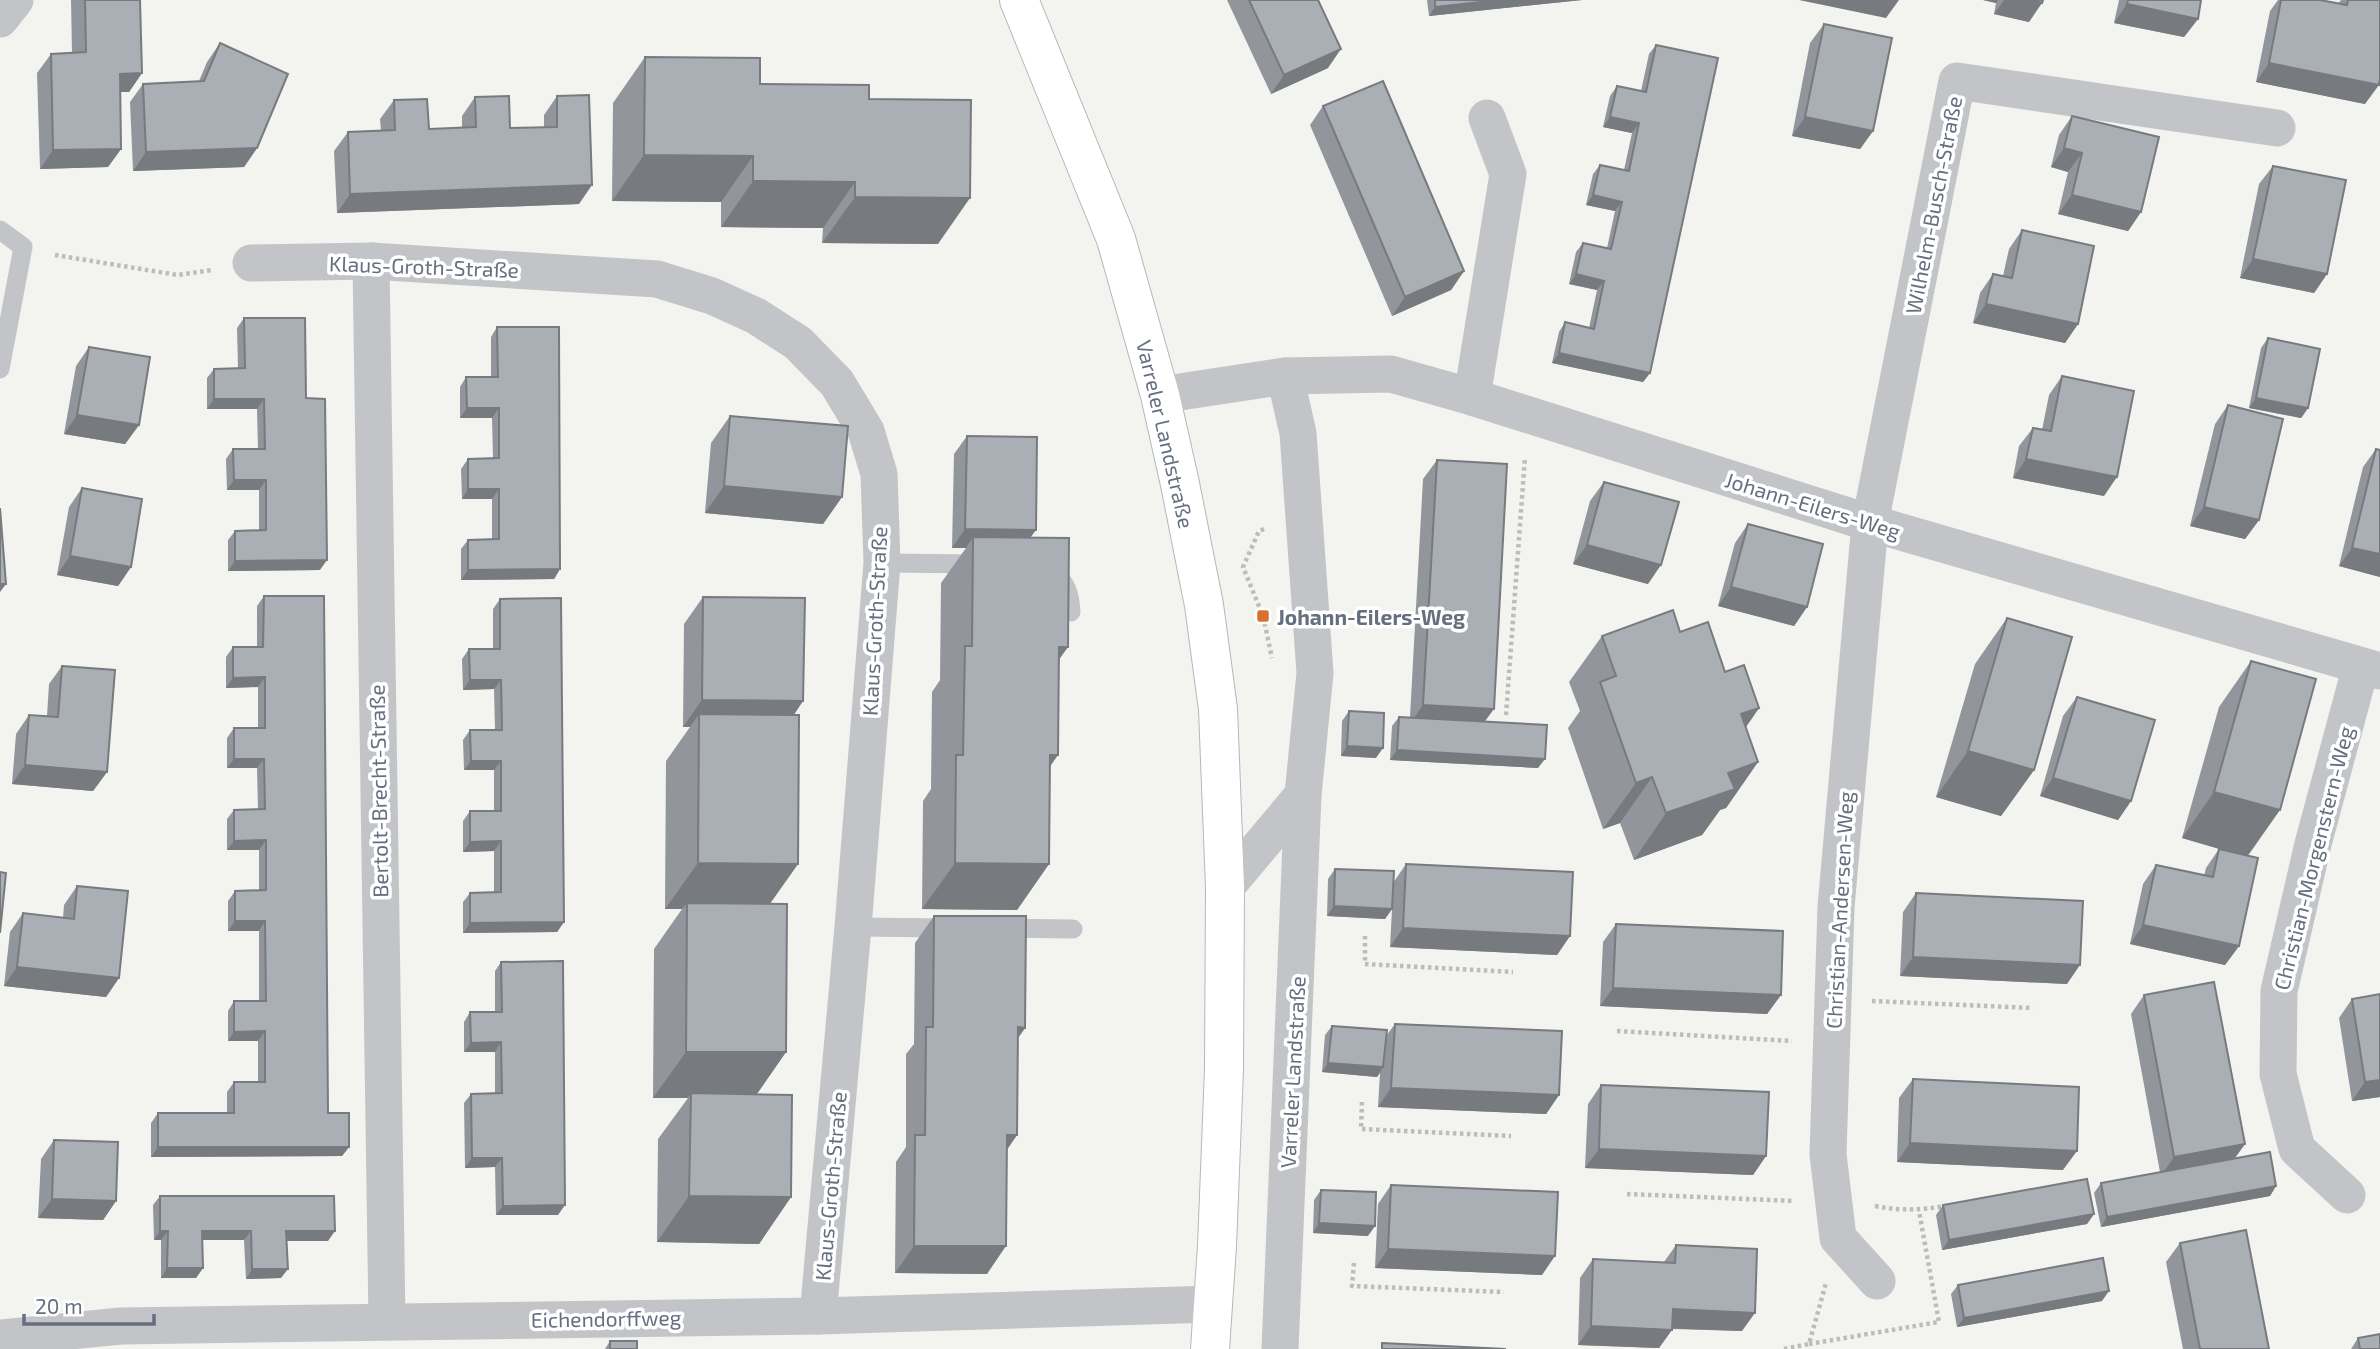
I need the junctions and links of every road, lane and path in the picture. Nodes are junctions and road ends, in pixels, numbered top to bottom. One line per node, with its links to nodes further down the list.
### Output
1 (15, 0): 3 (street)
2 (1019, 0): 12 (main road, Varreler Landstraße)
3 (0, 19)
4 (1487, 118): 13 (street)
5 (2277, 128): 16 (street, Wilhelm-Busch-Straße)
6 (0, 230): 7 (lane)
7 (23, 247): 9 (path); 10 (lane)
8 (371, 261): 9 (street, Klaus-Groth-Straße); 17 (street, Klaus-Groth-Straße); 47 (street, Bertolt-Brecht-Straße)
9 (251, 263)
10 (0, 369)
11 (1285, 376): 12 (street, Johann-Eilers-Weg); 13 (street, Johann-Eilers-Weg); 15 (street, Varreler Landstraße)
12 (1160, 395): 25 (main road, Varreler Landstraße)
13 (1472, 397): 14 (street, Johann-Eilers-Weg)
14 (1528, 414): 16 (street, Johann-Eilers-Weg); 23 (path)
15 (1304, 516): 21 (path); 24 (street, Varreler Landstraße)
16 (1870, 523): 22 (street, Johann-Eilers-Weg); 30 (street, Christian-Andersen-Weg)
17 (881, 563): 18 (lane); 26 (street, Klaus-Groth-Straße)
18 (1001, 565)
19 (1035, 566): 20 (lane)
20 (1071, 612)
21 (1275, 664)
22 (2370, 668): 37 (street, Christian-Morgenstern-Weg)
23 (1506, 715)
24 (1303, 794): 25 (street); 51 (street, Varreler Landstraße)
25 (1225, 888): 45 (main road, Varreler Landstraße)
26 (853, 927): 27 (lane); 46 (street, Klaus-Groth-Straße)
27 (1073, 929)
28 (1365, 936): 29 (path)
29 (1513, 972)
30 (1833, 999): 31 (path); 33 (street, Christian-Andersen-Weg)
31 (2033, 1008)
32 (1617, 1031): 33 (path)
33 (1831, 1044): 38 (street, Christian-Andersen-Weg)
34 (1362, 1102): 35 (path)
35 (1511, 1136)
36 (1628, 1194): 38 (path)
37 (2347, 1195)
38 (1834, 1202): 41 (street, Christian-Andersen-Weg)
39 (1957, 1203): 40 (path)
40 (1872, 1205)
41 (1838, 1238): 43 (street); 52 (path)
42 (1354, 1263): 44 (path)
43 (1877, 1281)
44 (1504, 1292)
45 (1213, 1304): 46 (street, Eichendorffweg); 50 (main road, Varreler Landstraße)
46 (818, 1316): 47 (street, Eichendorffweg)
47 (387, 1321): 49 (street, Eichendorffweg)
48 (0, 1338): 49 (street, Eichendorffweg)
49 (122, 1338)
50 (1210, 1349)
51 (1280, 1349)
52 (1784, 1349)

